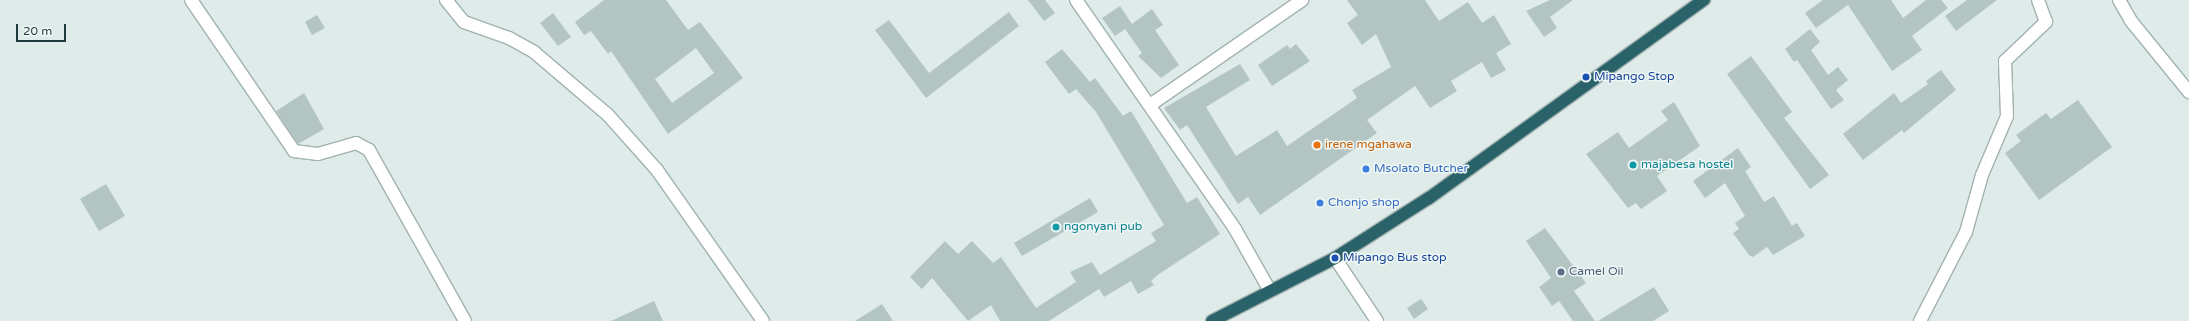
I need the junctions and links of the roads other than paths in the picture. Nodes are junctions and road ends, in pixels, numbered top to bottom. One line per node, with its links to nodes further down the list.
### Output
1 (190, 0): 12 (street)
2 (446, 0): 13 (street)
3 (1076, 0): 9 (street)
4 (1302, 0): 9 (street)
5 (1704, 0): 10 (highway)
6 (2038, 0): 16 (street)
7 (2119, 0): 8 (street)
8 (2189, 92)
9 (1150, 105): 11 (street)
10 (1335, 258): 11 (highway); 15 (street)
11 (1269, 289): 14 (highway)
12 (465, 321)
13 (763, 321)
14 (1212, 321)
15 (1377, 321)
16 (1920, 321)

